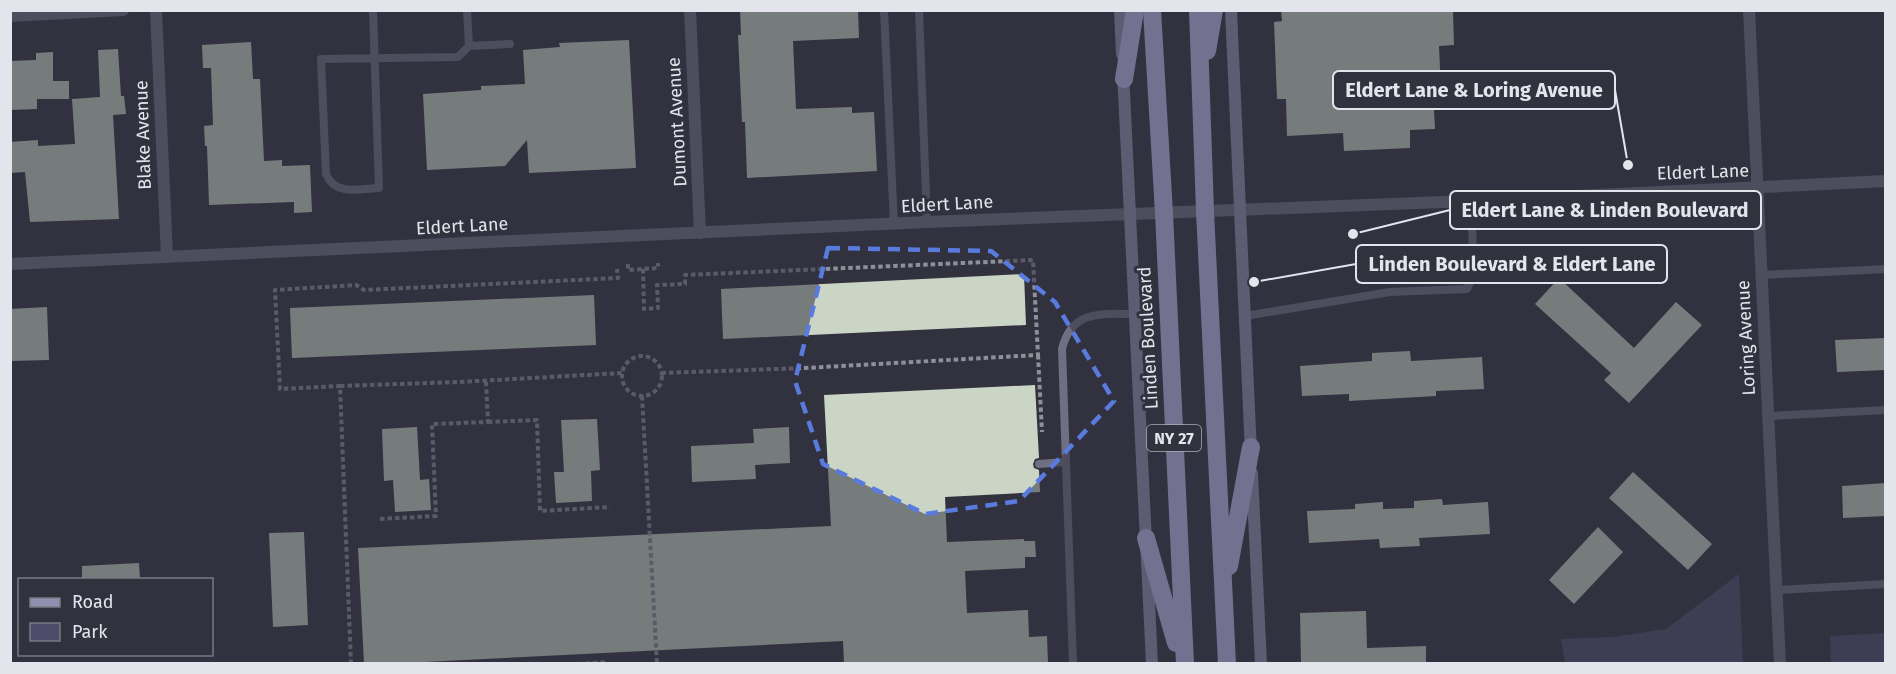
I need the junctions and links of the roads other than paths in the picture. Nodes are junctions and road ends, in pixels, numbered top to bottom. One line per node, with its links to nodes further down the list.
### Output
1 (123, 10): 15 (street)
2 (156, 10): 31 (street, Blake Avenue)
3 (373, 10): 18 (lane)
4 (467, 10): 17 (lane)
5 (690, 10): 30 (street, Dumont Avenue)
6 (884, 10): 29 (lane)
7 (919, 10): 28 (lane)
8 (1120, 10): 19 (street, Linden Boulevard)
9 (1135, 10): 19 (highway)
10 (1152, 10): 26 (highway, Linden Boulevard / NY 27)
11 (1198, 10): 20 (highway, NY 27)
12 (1214, 10): 20 (highway)
13 (1231, 10): 24 (street)
14 (1749, 10): 22 (street, Loring Avenue)
15 (10, 16)
16 (510, 44): 17 (lane)
17 (469, 46): 18 (lane)
18 (375, 59): 18 (lane)
19 (1124, 79): 27 (street, Linden Boulevard)
20 (1201, 82): 25 (highway, NY 27)
21 (1886, 181): 22 (street, Eldert Lane)
22 (1757, 188): 23 (street, Eldert Lane); 34 (street, Loring Avenue)
23 (1471, 200): 24 (street, Eldert Lane); 36 (lane)
24 (1240, 210): 25 (street, Eldert Lane); 36 (street)
25 (1205, 211): 26 (street, Eldert Lane); 45 (highway, NY 27)
26 (1164, 213): 27 (street, Eldert Lane); 49 (highway, Linden Boulevard / NY 27)
27 (1131, 214): 28 (street, Eldert Lane); 35 (street, Linden Boulevard)
28 (927, 222): 29 (street, Eldert Lane)
29 (894, 224): 30 (street, Eldert Lane)
30 (700, 232): 31 (street, Eldert Lane)
31 (167, 257): 32 (street, Eldert Lane)
32 (10, 264)
33 (1886, 269): 34 (lane)
34 (1761, 275): 38 (street, Loring Avenue)
35 (1136, 314): 40 (lane); 42 (street, Linden Boulevard)
36 (1245, 316): 39 (street)
37 (1886, 410): 38 (lane)
38 (1768, 416): 44 (street, Loring Avenue)
39 (1251, 447): 45 (highway); 51 (street)
40 (1065, 462): 41 (lane); 47 (lane)
41 (1039, 465)
42 (1146, 538): 48 (street, Linden Boulevard); 49 (highway)
43 (1886, 584): 44 (lane)
44 (1776, 590): 52 (street, Loring Avenue)
45 (1224, 597): 50 (highway, NY 27)
46 (1067, 663): 47 (lane)
47 (1073, 663)
48 (1152, 663)
49 (1183, 663)
50 (1227, 663)
51 (1261, 663)
52 (1780, 663)

